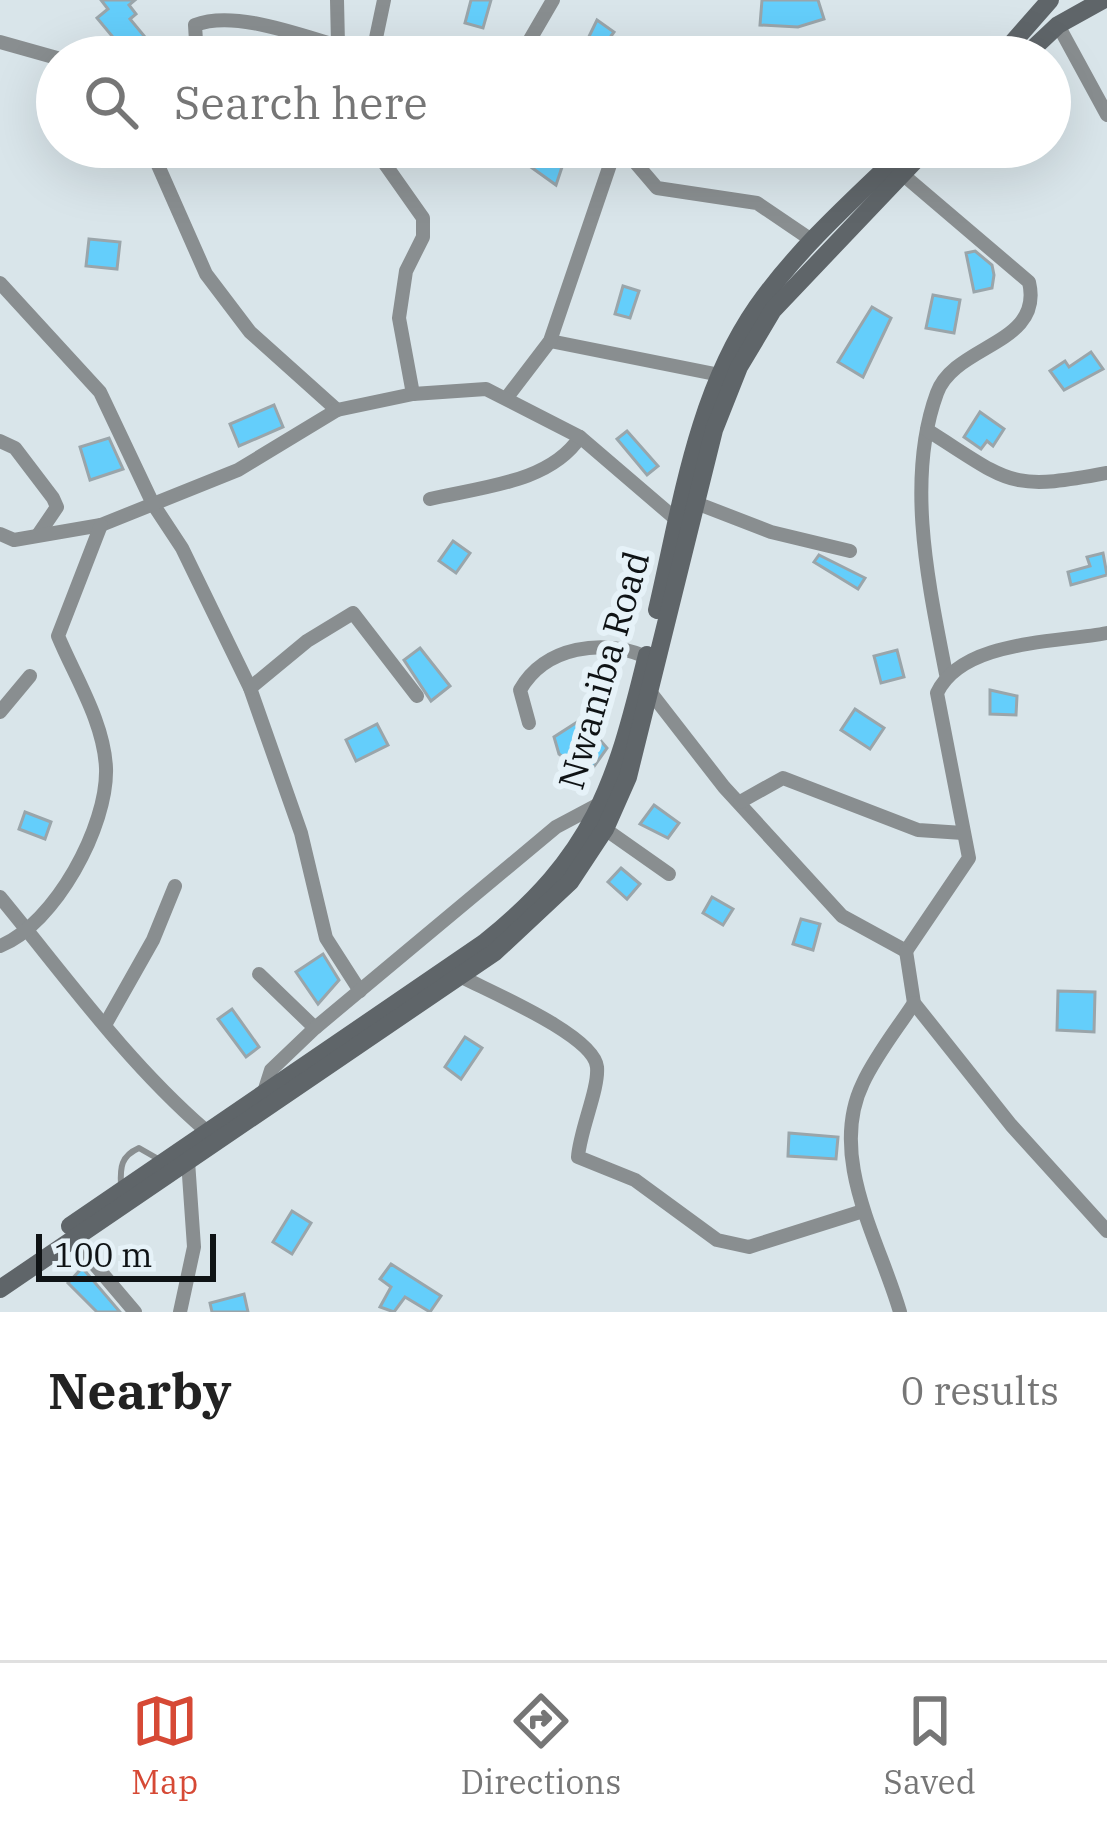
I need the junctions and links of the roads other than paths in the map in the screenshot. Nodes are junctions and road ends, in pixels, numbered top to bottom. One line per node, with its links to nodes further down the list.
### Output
1 (337, 0): 11 (street)
2 (384, 0): 12 (street)
3 (553, 0): 13 (street)
4 (1032, 0): 8 (street)
5 (1050, 0): 8 (main road)
6 (1103, 0): 7 (main road)
7 (1058, 25): 15 (main road); 16 (street)
8 (1032, 26): 14 (main road)
9 (196, 36): 10 (street)
10 (297, 36)
11 (338, 36)
12 (378, 36)
13 (534, 36)
14 (1022, 36)
15 (1046, 36)
16 (1064, 36)
17 (0, 42): 19 (street)
18 (1071, 49): 20 (street)
19 (36, 52)
20 (1107, 115)
21 (159, 168): 34 (street)
22 (388, 168): 32 (street)
23 (612, 168): 30 (street)
24 (639, 168): 28 (street)
25 (887, 168): 28 (main road, Nwaniba Road)
26 (905, 168): 27 (main road)
27 (901, 172): 35 (street); 40 (main road)
28 (813, 242): 31 (main road, Nwaniba Road)
29 (0, 283): 41 (street)
30 (550, 341): 31 (street); 33 (street)
31 (720, 375): 42 (main road, Nwaniba Road)
32 (413, 394): 33 (street); 34 (street)
33 (508, 396): 36 (street)
34 (337, 410): 41 (street)
35 (927, 430): 38 (street); 49 (street)
36 (580, 437): 39 (street); 42 (street)
37 (0, 441): 45 (street)
38 (1107, 473)
39 (430, 499)
40 (695, 503): 46 (street); 52 (main road)
41 (154, 504): 43 (street); 51 (street)
42 (678, 521): 48 (main road, Nwaniba Road)
43 (101, 525): 45 (street); 63 (street)
44 (0, 534): 45 (street)
45 (38, 536)
46 (850, 551)
47 (1107, 633): 49 (street)
48 (646, 657): 55 (street); 56 (main road, Nwaniba Road)
49 (946, 674): 59 (street)
50 (30, 676): 54 (street)
51 (250, 688): 53 (street); 68 (street)
52 (651, 693): 57 (street); 58 (main road)
53 (417, 696)
54 (0, 712)
55 (529, 723)
56 (604, 802): 68 (street); 72 (main road, Nwaniba Road)
57 (740, 802): 59 (street); 65 (street)
58 (604, 829): 60 (street); 67 (main road)
59 (964, 833): 65 (street)
60 (669, 874)
61 (176, 886): 70 (street)
62 (0, 897): 63 (street)
63 (26, 928): 64 (street); 70 (street)
64 (0, 946)
65 (906, 951): 69 (street)
66 (259, 974): 71 (street)
67 (460, 976): 74 (main road); 75 (street)
68 (360, 991): 71 (street)
69 (914, 1003): 75 (street); 76 (street)
70 (105, 1025): 73 (street)
71 (315, 1028): 72 (street)
72 (264, 1092): 73 (main road, Nwaniba Road)
73 (204, 1129): 78 (main road, Nwaniba Road)
74 (188, 1161): 77 (main road); 81 (street)
75 (863, 1211): 82 (street)
76 (1107, 1231)
77 (73, 1240): 79 (main road); 80 (street)
78 (0, 1275)
79 (0, 1289)
80 (135, 1312)
81 (180, 1312)
82 (900, 1312)

